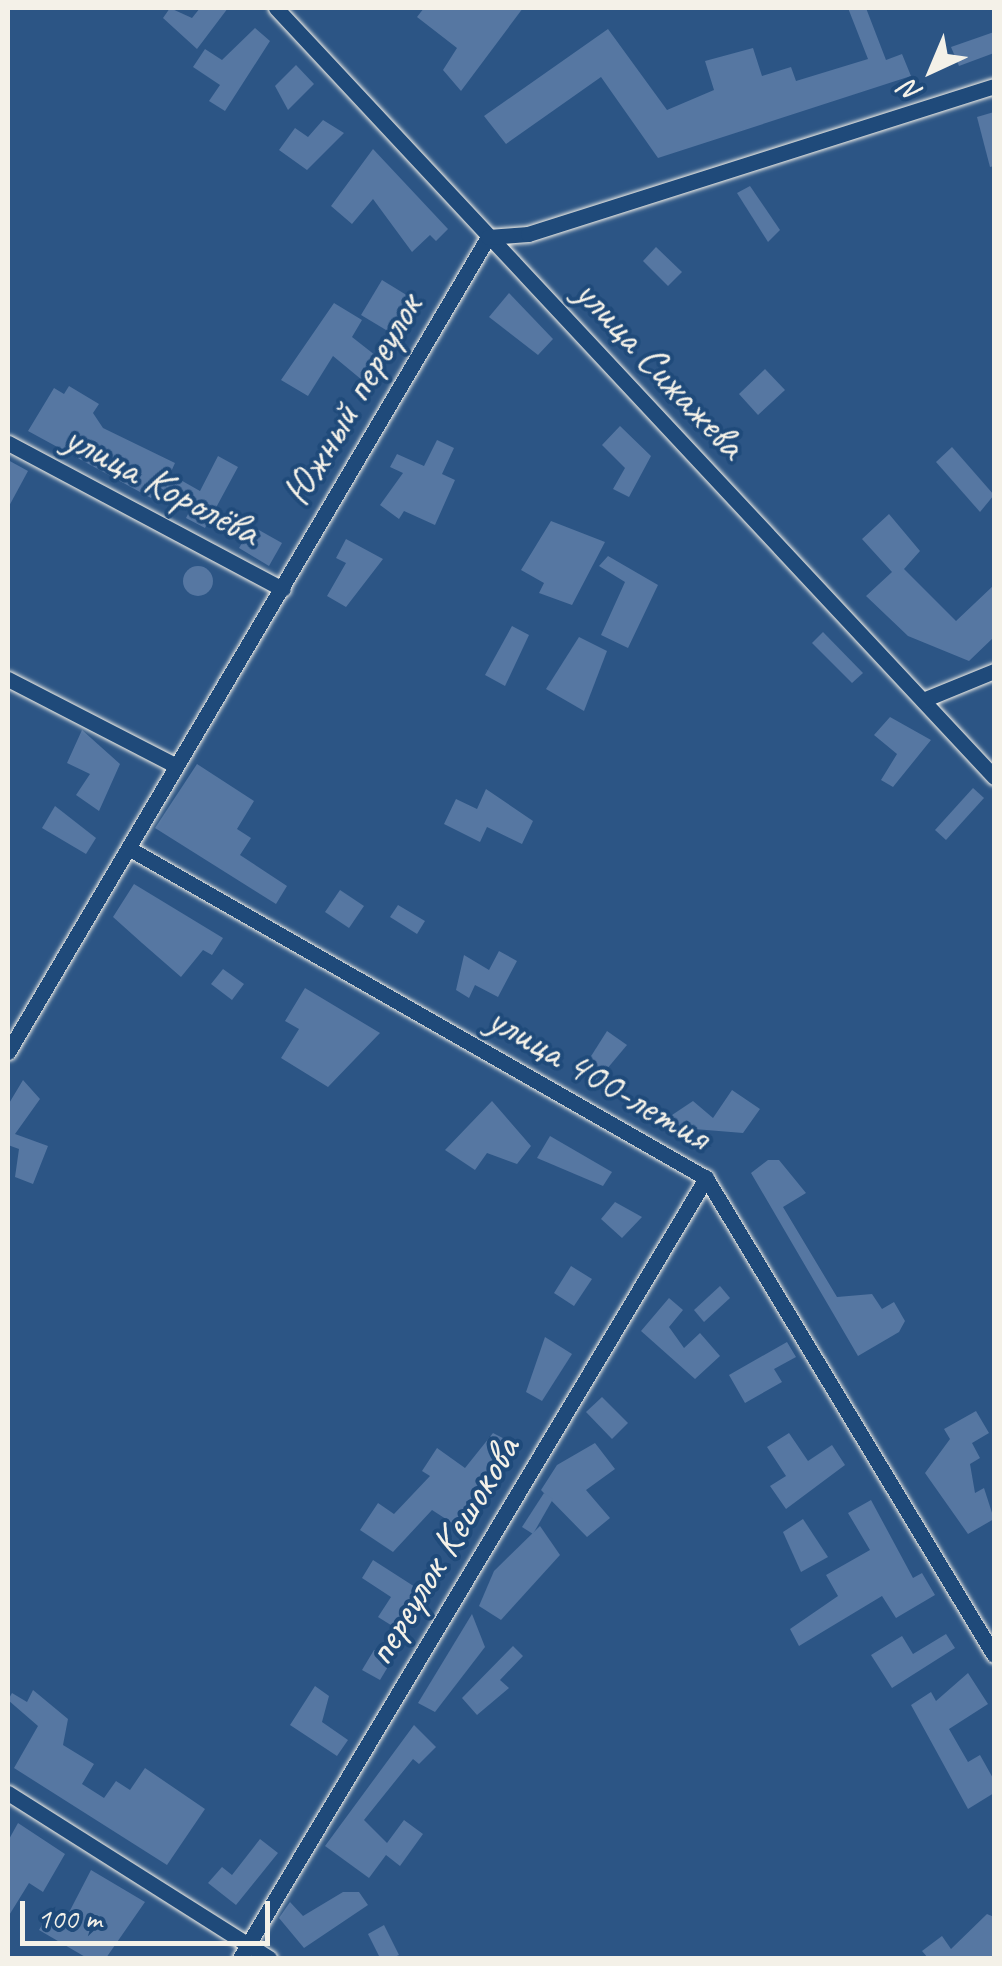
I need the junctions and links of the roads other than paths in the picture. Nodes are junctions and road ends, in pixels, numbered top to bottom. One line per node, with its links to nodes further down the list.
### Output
1 (276, 8): 3 (street, улица Сижажева)
2 (994, 86): 3 (street)
3 (488, 238): 5 (street, Южный переулок); 8 (street, улица Сижажева)
4 (8, 443): 5 (street, улица Королёва)
5 (283, 589): 9 (street, Южный переулок)
6 (994, 671): 8 (street)
7 (8, 680): 9 (street)
8 (922, 700): 10 (street, улица Сижажева)
9 (173, 764): 11 (street, Южный переулок)
10 (994, 777)
11 (130, 849): 12 (street, Южный переулок); 13 (street, улица 400-летия)
12 (8, 1052)
13 (706, 1178): 14 (street, улица 400-летия); 16 (street, переулок Кешокова)
14 (994, 1656)
15 (8, 1794): 16 (street)
16 (251, 1940): 17 (street, переулок Кешокова); 18 (street)
17 (240, 1958)
18 (269, 1958)

